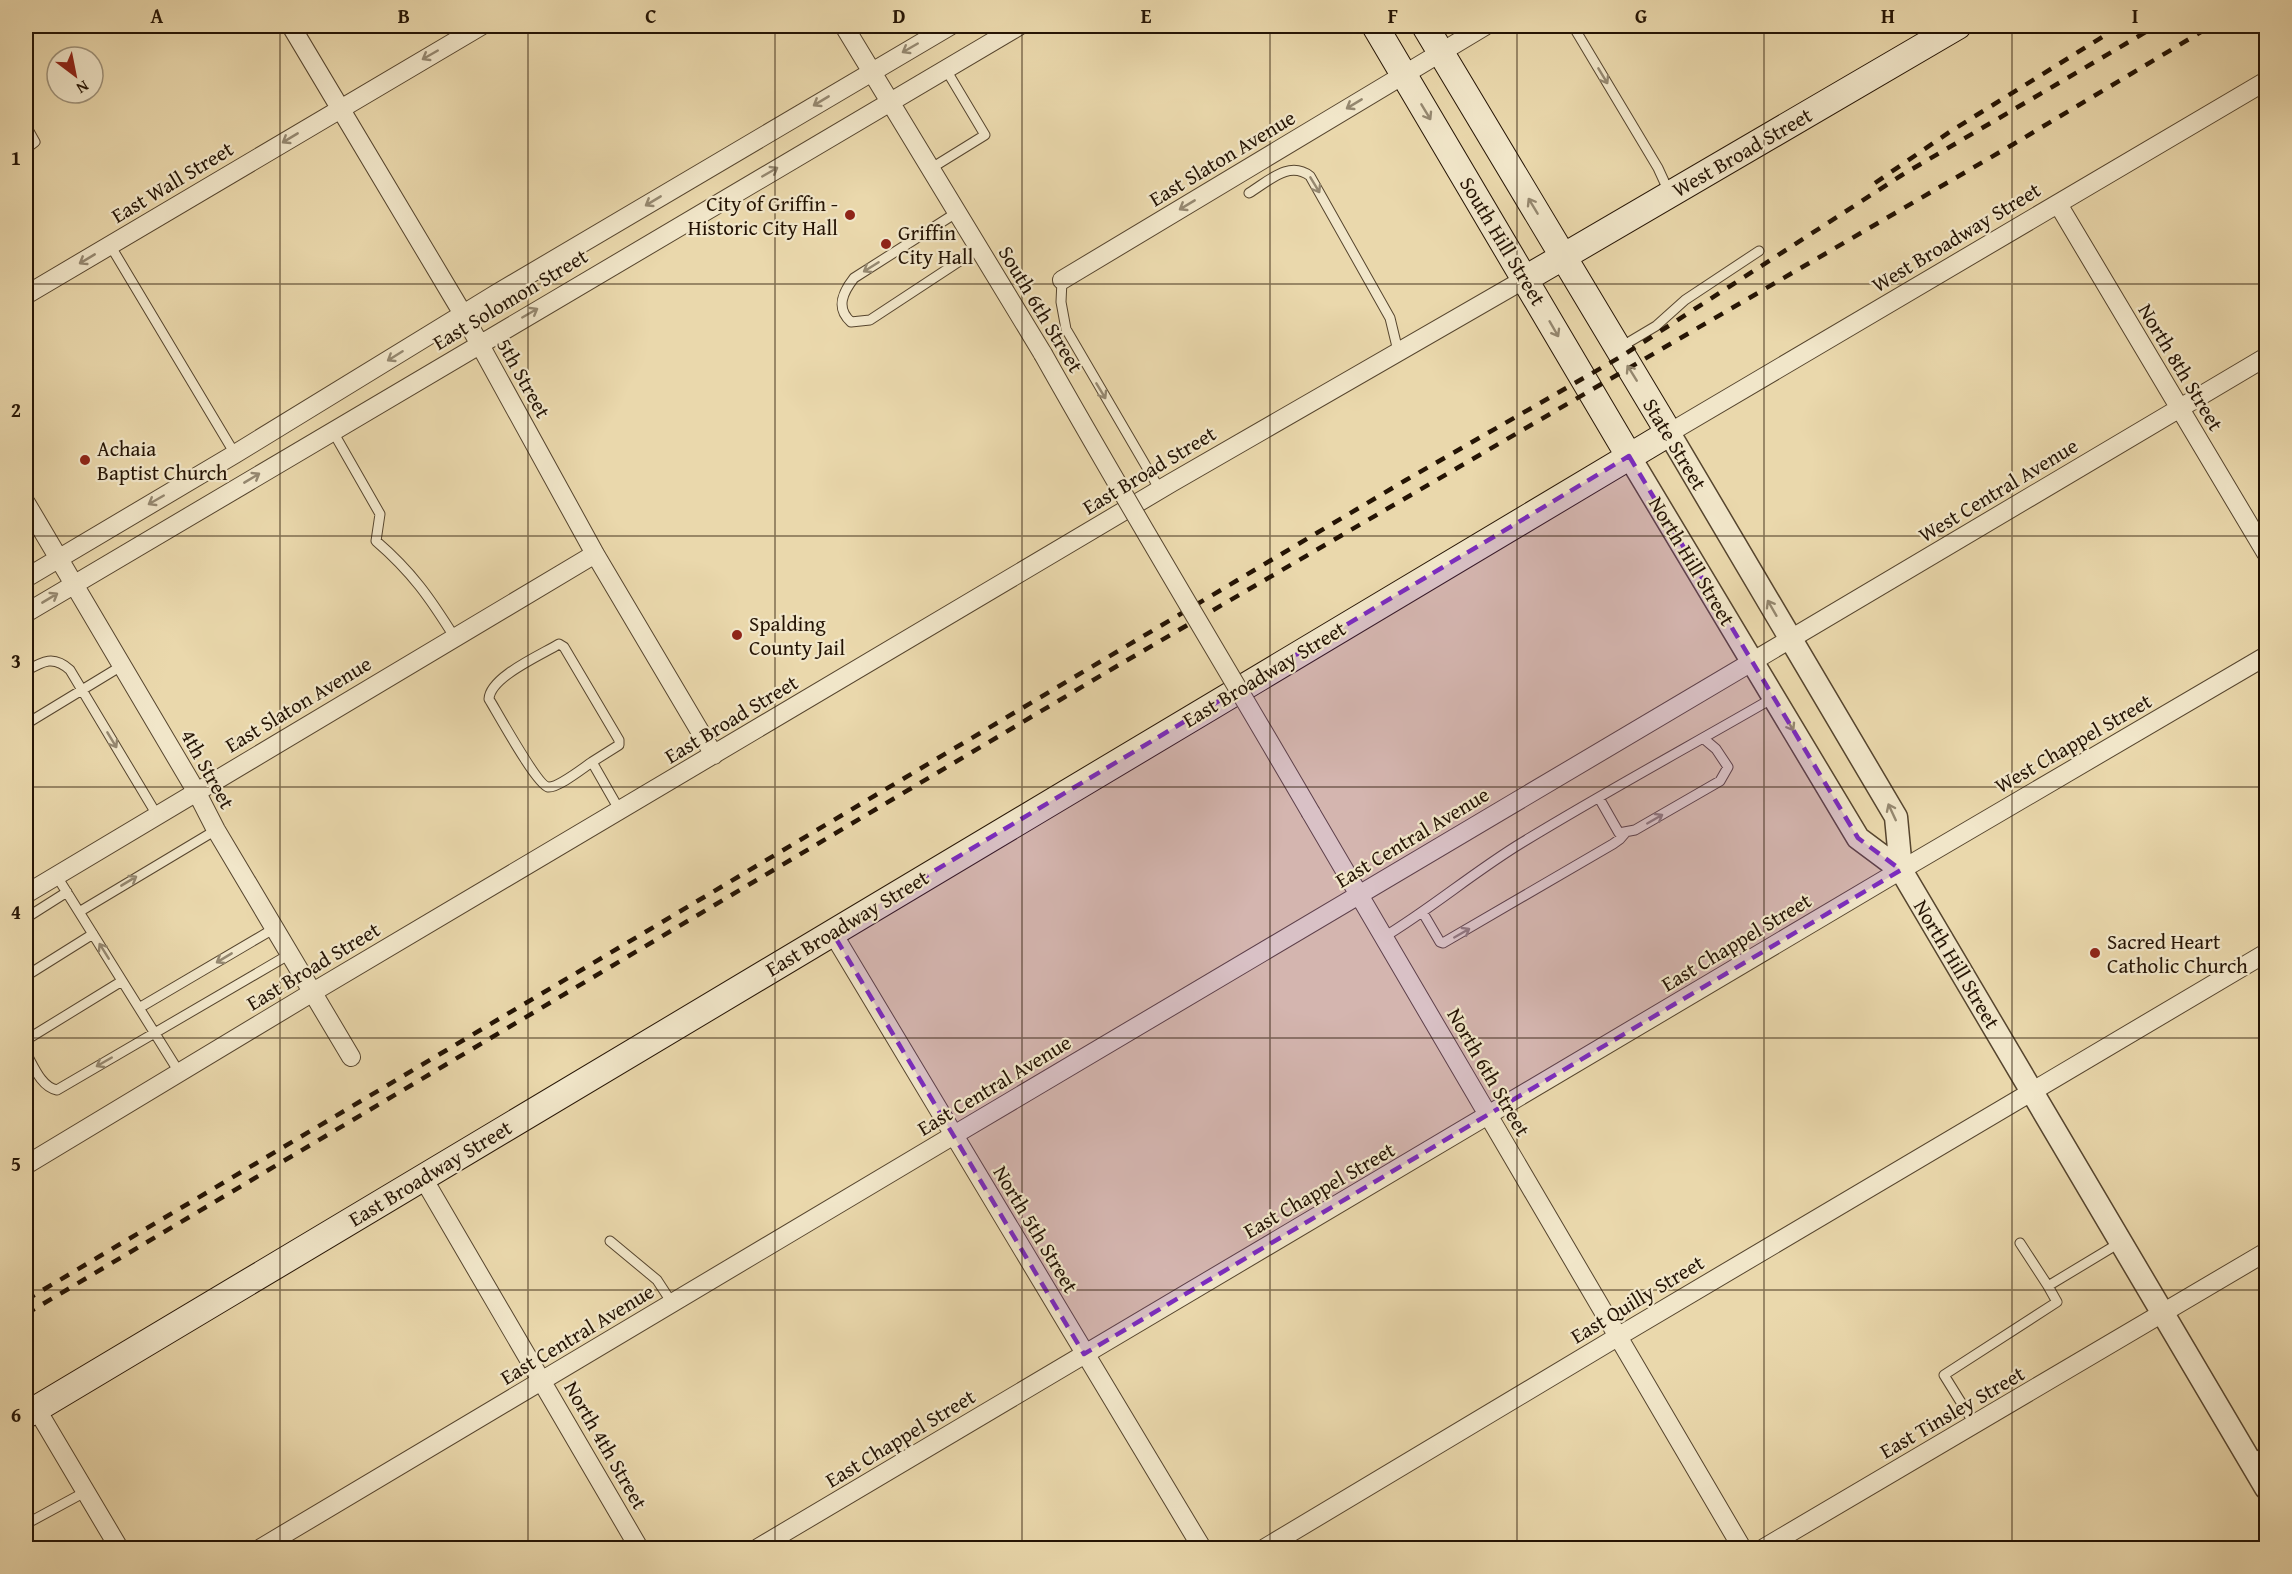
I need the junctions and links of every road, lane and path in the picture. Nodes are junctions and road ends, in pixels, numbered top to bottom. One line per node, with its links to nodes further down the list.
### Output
1 (291, 26): 17 (street, 5th Street)
2 (481, 26): 17 (street, East Wall Street, one-way to 17)
3 (844, 26): 13 (street, South 6th Street)
4 (950, 26): 13 (street, East Solomon Street, one-way to 13)
5 (1019, 26): 12 (street, East Solomon Street)
6 (1375, 26): 14 (main road, South Hill Street)
7 (1425, 26): 11 (main road, State Street)
8 (1485, 26): 11 (street, East Slaton Avenue)
9 (1573, 26): 22 (lane, one-way to 22)
10 (1956, 26): 22 (main road, West Broad Street)
11 (1441, 52): 14 (street, East Slaton Avenue); 28 (main road, State Street, one-way to 11)
12 (945, 68): 16 (street, East Solomon Street); 20 (lane)
13 (871, 72): 16 (street, South 6th Street); 32 (street, East Solomon Street, one-way to 32)
14 (1404, 74): 29 (main road, South Hill Street, one-way to 29); 30 (street, East Slaton Avenue, one-way to 30)
15 (2266, 81): 23 (street, West Broadway Street)
16 (889, 102): 20 (street, South 6th Street); 33 (street, East Solomon Street, one-way to 16)
17 (341, 108): 25 (street, East Wall Street, one-way to 25); 32 (street, 5th Street)
18 (26, 126): 19 (lane)
19 (26, 149)
20 (930, 169): 24 (street, South 6th Street)
21 (1249, 193): 35 (lane, one-way to 35)
22 (1670, 194): 28 (main road, West Broad Street)
23 (2058, 204): 37 (street, North 8th Street); 39 (street, West Broadway Street)
24 (956, 213): 26 (street, South 6th Street); 26 (lane, one-way to 26)
25 (110, 245): 31 (street, East Wall Street, one-way to 31); 40 (lane)
26 (978, 249): 50 (street, South 6th Street, bridge)
27 (1759, 250): 34 (lane)
28 (1563, 256): 29 (main road, West Broad Street); 34 (main road, State Street)
29 (1525, 279): 35 (street, East Broad Street); 41 (main road, South Hill Street, one-way to 41)
30 (1062, 280): 42 (lane, one-way to 42)
31 (26, 295)
32 (463, 314): 33 (street, 5th Street); 40 (street, East Solomon Street, one-way to 40)
33 (479, 343): 38 (street, East Solomon Street); 45 (street, 5th Street)
34 (1617, 349): 39 (main road, State Street, one-way to 34)
35 (1398, 351): 42 (street, East Broad Street)
36 (2266, 357): 37 (street, West Central Avenue)
37 (2180, 408): 44 (street, North 8th Street); 52 (street, West Central Avenue)
38 (332, 430): 48 (street, East Solomon Street, one-way to 38); 51 (lane)
39 (1669, 433): 41 (main road, East Broadway Street); 52 (street, State Street, one-way to 39)
40 (235, 454): 46 (street, East Solomon Street, one-way to 46)
41 (1629, 456): 54 (street, North Hill Street); 78 (main road, East Broadway Street)
42 (1160, 490): 61 (street, East Broad Street)
43 (26, 502): 46 (street, 4th Street)
44 (2266, 553)
45 (595, 554): 51 (street, East Slaton Avenue); 61 (street, 5th Street)
46 (59, 558): 47 (street, East Solomon Street); 48 (street, 4th Street)
47 (26, 578)
48 (75, 584): 49 (street, East Solomon Street, one-way to 48); 55 (street, 4th Street)
49 (26, 613)
50 (1198, 617): 73 (street, North 6th Street, bridge)
51 (455, 638): 63 (street, East Slaton Avenue)
52 (1790, 639): 54 (street, West Central Avenue); 69 (street, State Street, one-way to 52)
53 (2266, 656): 69 (street, West Chappel Street)
54 (1751, 661): 58 (street, North Hill Street); 73 (street, East Central Avenue)
55 (123, 665): 57 (lane); 63 (street, 4th Street)
56 (26, 671): 57 (lane)
57 (83, 689): 59 (lane); 66 (lane, one-way to 66)
58 (1773, 698): 60 (lane); 69 (street, North Hill Street, one-way to 69)
59 (26, 724)
60 (1703, 738): 64 (lane); 68 (lane, one-way to 60)
61 (714, 755): 65 (street, East Broad Street)
62 (592, 762): 62 (lane); 65 (lane)
63 (196, 790): 66 (street, East Slaton Avenue); 67 (street, 4th Street)
64 (1599, 798): 68 (lane); 75 (lane)
65 (620, 811): 85 (street, East Broad Street)
66 (157, 815): 70 (street, East Slaton Avenue)
67 (216, 830): 74 (lane, one-way to 67); 77 (street, 4th Street)
68 (1626, 832): 75 (lane, one-way to 68)
69 (1901, 870): 92 (street, North Hill Street); 93 (street, East Chappel Street)
70 (56, 875): 71 (lane); 72 (street, East Slaton Avenue)
71 (67, 892): 74 (lane); 76 (lane)
72 (26, 894)
73 (1359, 895): 80 (street, North 6th Street); 94 (street, East Central Avenue)
74 (79, 912): 79 (lane)
75 (1423, 913): 80 (lane)
76 (26, 918)
77 (275, 928): 82 (street, 4th Street); 86 (lane, one-way to 86)
78 (832, 932): 94 (street, North 5th Street); 96 (main road, East Broadway Street)
79 (93, 934): 83 (lane); 84 (lane, one-way to 79)
80 (1384, 937): 93 (street, North 6th Street)
81 (2266, 953): 92 (street, East Quilly Street)
82 (290, 954): 85 (street, 4th Street); 87 (lane)
83 (26, 976)
84 (122, 981): 86 (lane); 88 (lane)
85 (313, 992): 90 (street, 4th Street); 91 (street, East Broad Street)
86 (139, 1008): 87 (lane)
87 (155, 1033): 89 (lane, one-way to 89); 91 (lane)
88 (26, 1040)
89 (26, 1053)
90 (351, 1057)
91 (180, 1072): 95 (street, East Broad Street)
92 (2034, 1092): 98 (street, North Hill Street); 104 (street, East Quilly Street)
93 (1489, 1116): 104 (street, North 6th Street); 105 (street, East Chappel Street)
94 (954, 1135): 102 (street, East Central Avenue); 105 (street, North 5th Street)
95 (26, 1165)
96 (423, 1178): 106 (street, North 4th Street); 107 (main road, East Broadway Street)
97 (610, 1241): 102 (lane)
98 (2121, 1242): 101 (lane); 103 (street, North Hill Street)
99 (2020, 1243): 101 (lane)
100 (2266, 1252): 103 (street, East Tinsley Street)
101 (2048, 1286): 108 (lane)
102 (672, 1303): 106 (street, East Central Avenue)
103 (2163, 1314): 108 (street, East Tinsley Street); 109 (street, North Hill Street)
104 (1619, 1336): 118 (street, East Quilly Street); 119 (street, North 6th Street)
105 (1083, 1354): 116 (street, East Chappel Street); 117 (street, North 5th Street)
106 (543, 1380): 114 (street, East Central Avenue); 115 (street, North 4th Street)
107 (31, 1411): 111 (street)
108 (1975, 1425): 120 (street, East Tinsley Street)
109 (2258, 1456): 110 (street, North Hill Street)
110 (2266, 1488)
111 (85, 1492): 112 (lane); 113 (street)
112 (26, 1524)
113 (119, 1548)
114 (261, 1548)
115 (639, 1548)
116 (758, 1548)
117 (1202, 1548)
118 (1265, 1548)
119 (1742, 1548)
120 (1764, 1548)

